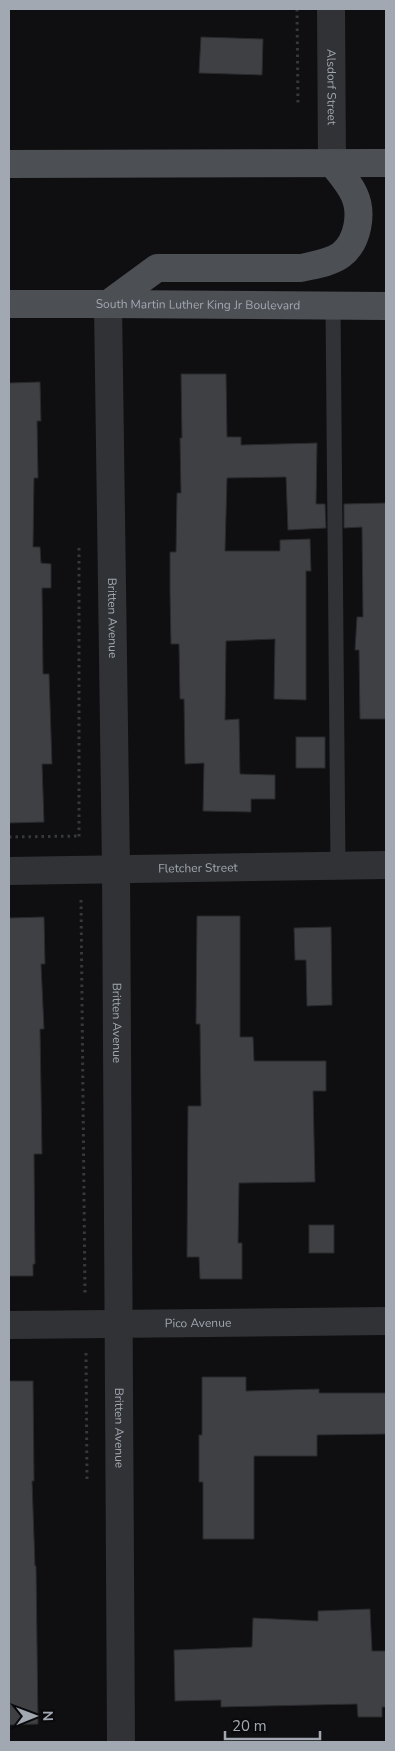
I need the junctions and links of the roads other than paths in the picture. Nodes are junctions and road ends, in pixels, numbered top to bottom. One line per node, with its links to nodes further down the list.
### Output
1 (331, 9): 2 (street, Alsdorf Street)
2 (332, 163): 3 (main road); 4 (main road); 6 (main road)
3 (386, 163)
4 (9, 164)
5 (9, 304): 6 (main road, South Martin Luther King Jr Boulevard)
6 (108, 304): 7 (main road, South Martin Luther King Jr Boulevard); 11 (street, Britten Avenue)
7 (333, 306): 8 (main road, South Martin Luther King Jr Boulevard); 10 (lane)
8 (386, 306)
9 (386, 865): 10 (street, Fletcher Street)
10 (338, 866): 11 (street, Fletcher Street)
11 (116, 869): 12 (street, Fletcher Street); 14 (street, Britten Avenue)
12 (9, 871)
13 (386, 1321): 14 (street, Pico Avenue)
14 (118, 1324): 15 (street, Pico Avenue); 16 (street, Britten Avenue)
15 (9, 1326)
16 (121, 1742)

